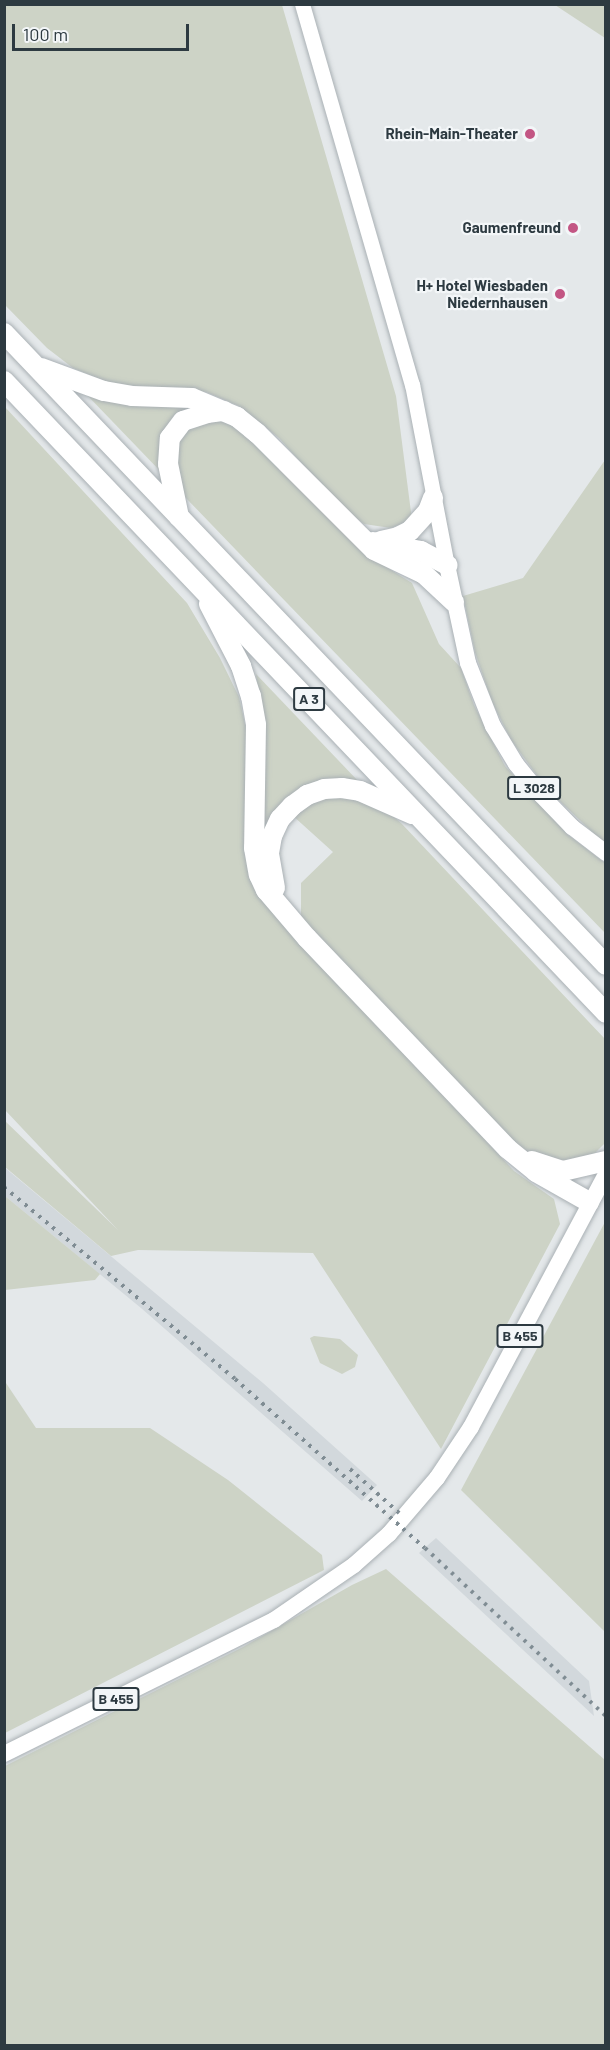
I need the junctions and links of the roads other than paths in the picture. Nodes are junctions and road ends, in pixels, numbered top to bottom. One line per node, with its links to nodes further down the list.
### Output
1 (302, 4): 6 (main road, L 3028)
2 (4, 333): 3 (highway, A 3)
3 (36, 366): 5 (highway); 7 (highway, A 3)
4 (4, 381): 11 (highway, A 3)
5 (225, 411): 7 (highway); 8 (highway)
6 (433, 498): 8 (highway); 10 (main road, L 3028)
7 (178, 516): 16 (highway, A 3)
8 (367, 540): 9 (highway); 10 (highway)
9 (405, 564): 10 (highway); 12 (highway)
10 (447, 565): 12 (main road, L 3028)
11 (198, 583): 13 (highway, A 3); 15 (highway)
12 (454, 602): 14 (main road, L 3028)
13 (418, 817): 15 (highway); 17 (highway, A 3)
14 (606, 853)
15 (279, 905): 18 (highway)
16 (606, 965)
17 (606, 1013)
18 (508, 1149): 20 (highway); 22 (highway)
19 (606, 1161): 20 (highway)
20 (563, 1171): 22 (highway)
21 (606, 1174): 22 (main road, B 455)
22 (589, 1202): 23 (main road, B 455)
23 (4, 1754)

